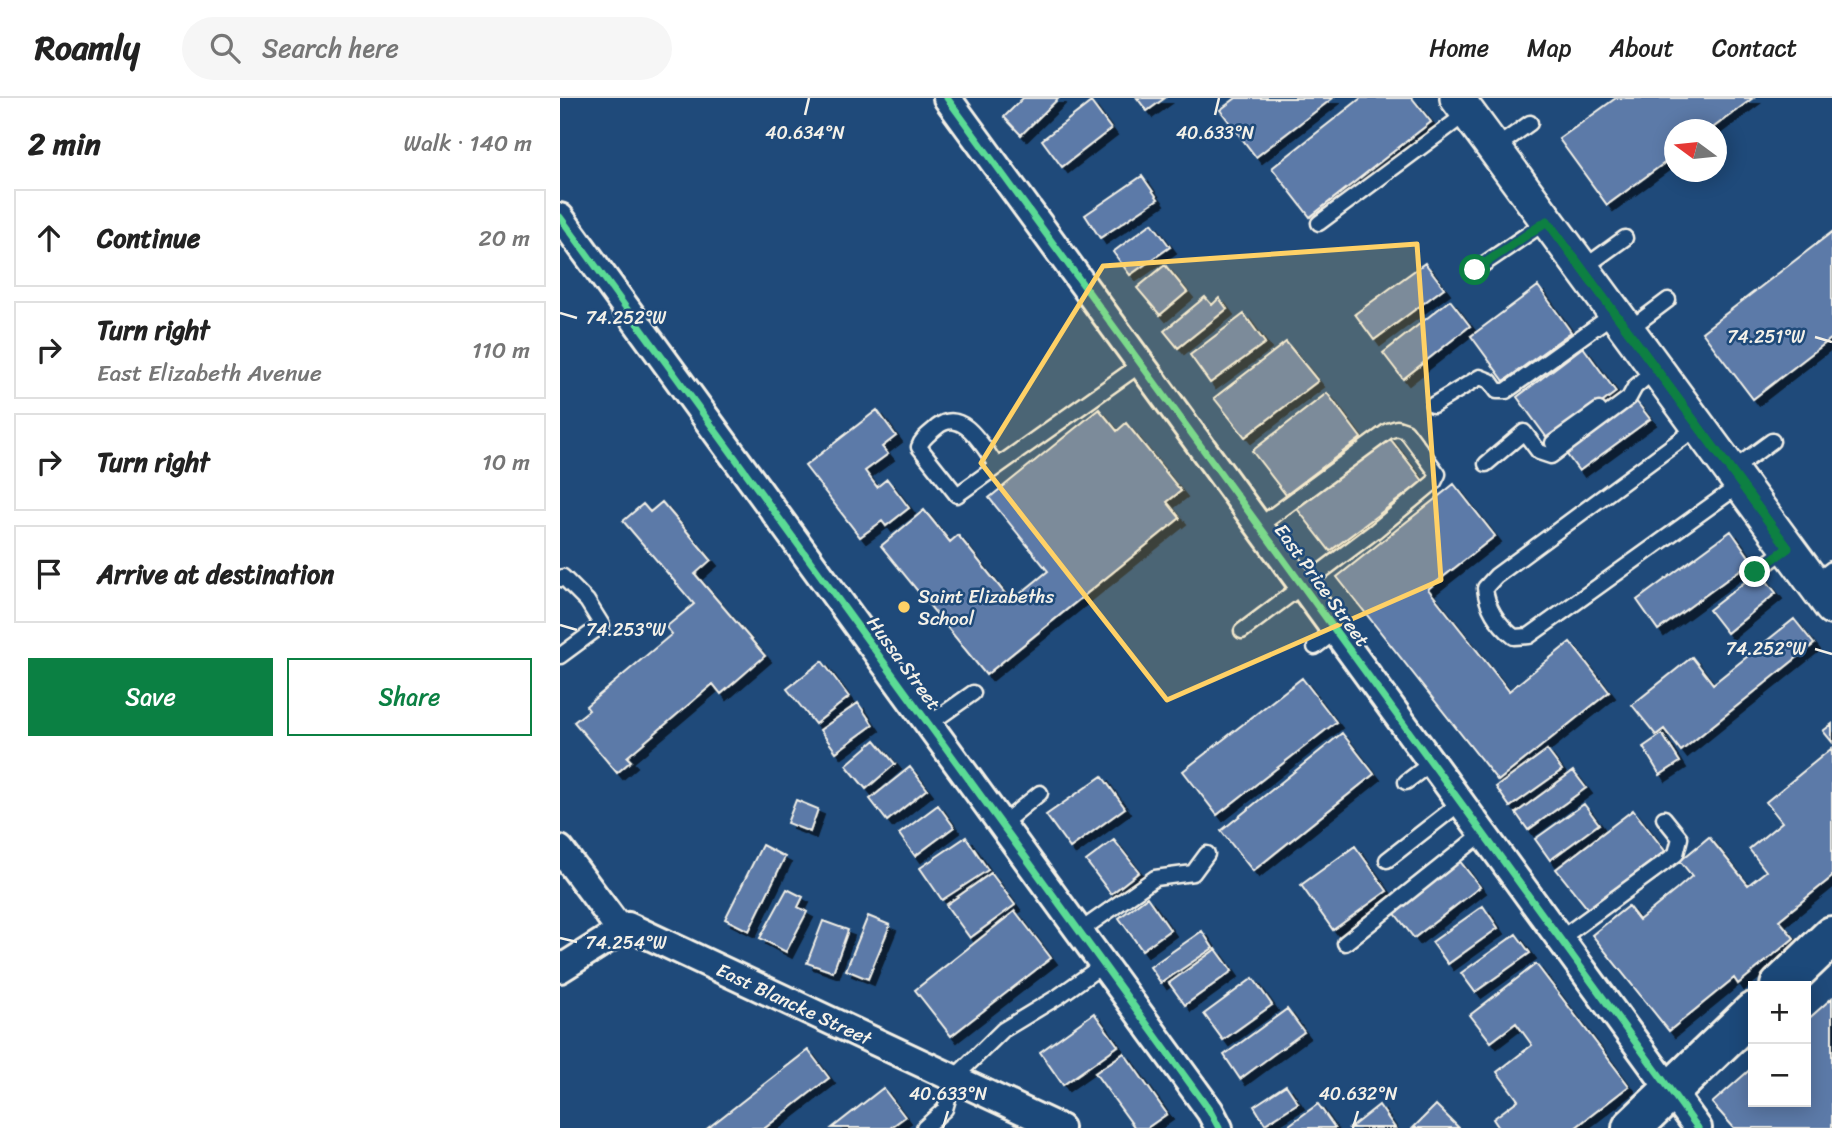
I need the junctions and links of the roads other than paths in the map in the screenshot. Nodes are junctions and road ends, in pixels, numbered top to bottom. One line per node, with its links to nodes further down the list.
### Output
1 (947, 98): 13 (street, East Price Street)
2 (1462, 105): 4 (street); 7 (lane)
3 (1530, 123): 4 (lane)
4 (1494, 149): 6 (street)
5 (560, 217): 32 (street, Hussa Street)
6 (1547, 221): 9 (street); 10 (lane)
7 (1319, 223)
8 (1625, 239): 9 (lane)
9 (1583, 269): 12 (street)
10 (1475, 270)
11 (1668, 300): 12 (lane)
12 (1622, 322): 14 (street); 15 (lane)
13 (1141, 364): 19 (lane); 21 (street, East Price Street)
14 (1646, 378): 16 (street); 18 (lane)
15 (1433, 405)
16 (1699, 426): 20 (street); 20 (lane)
17 (1772, 441): 20 (lane)
18 (1486, 464)
19 (997, 466): 19 (lane)
20 (1736, 477): 22 (street)
21 (1259, 526): 25 (street, East Price Street); 25 (lane)
22 (1788, 548): 23 (lane); 26 (street)
23 (1755, 572)
24 (560, 579): 30 (lane)
25 (1302, 584): 27 (lane); 28 (street, East Price Street)
26 (1826, 586)
27 (1242, 631)
28 (1336, 631): 29 (lane); 33 (street, East Price Street)
29 (1315, 647)
30 (560, 656)
31 (973, 693): 32 (lane)
32 (929, 724): 38 (street, Hussa Street)
33 (1432, 763): 34 (lane); 36 (street, East Price Street)
34 (1406, 782)
35 (1040, 793): 38 (lane)
36 (1460, 803): 39 (street, East Price Street); 42 (lane)
37 (1664, 818): 46 (lane)
38 (1002, 824): 44 (street, Hussa Street)
39 (1483, 833): 46 (street, East Price Street); 47 (lane)
40 (560, 849): 43 (street)
41 (1207, 854): 44 (lane)
42 (1387, 860)
43 (621, 931): 49 (street); 52 (street, East Blancke Street)
44 (1080, 931): 48 (street, Hussa Street)
45 (1832, 936): 50 (main road)
46 (1560, 939): 53 (street, East Price Street)
47 (1345, 943)
48 (1104, 964): 52 (lane); 54 (street, Hussa Street)
49 (560, 969)
50 (1785, 981)
51 (1748, 1017): 53 (main road)
52 (954, 1078): 55 (lane); 56 (street, East Blancke Street)
53 (1671, 1091): 57 (main road); 58 (street, East Price Street)
54 (1213, 1122)
55 (924, 1128)
56 (1060, 1128)
57 (1632, 1128)
58 (1698, 1128)

